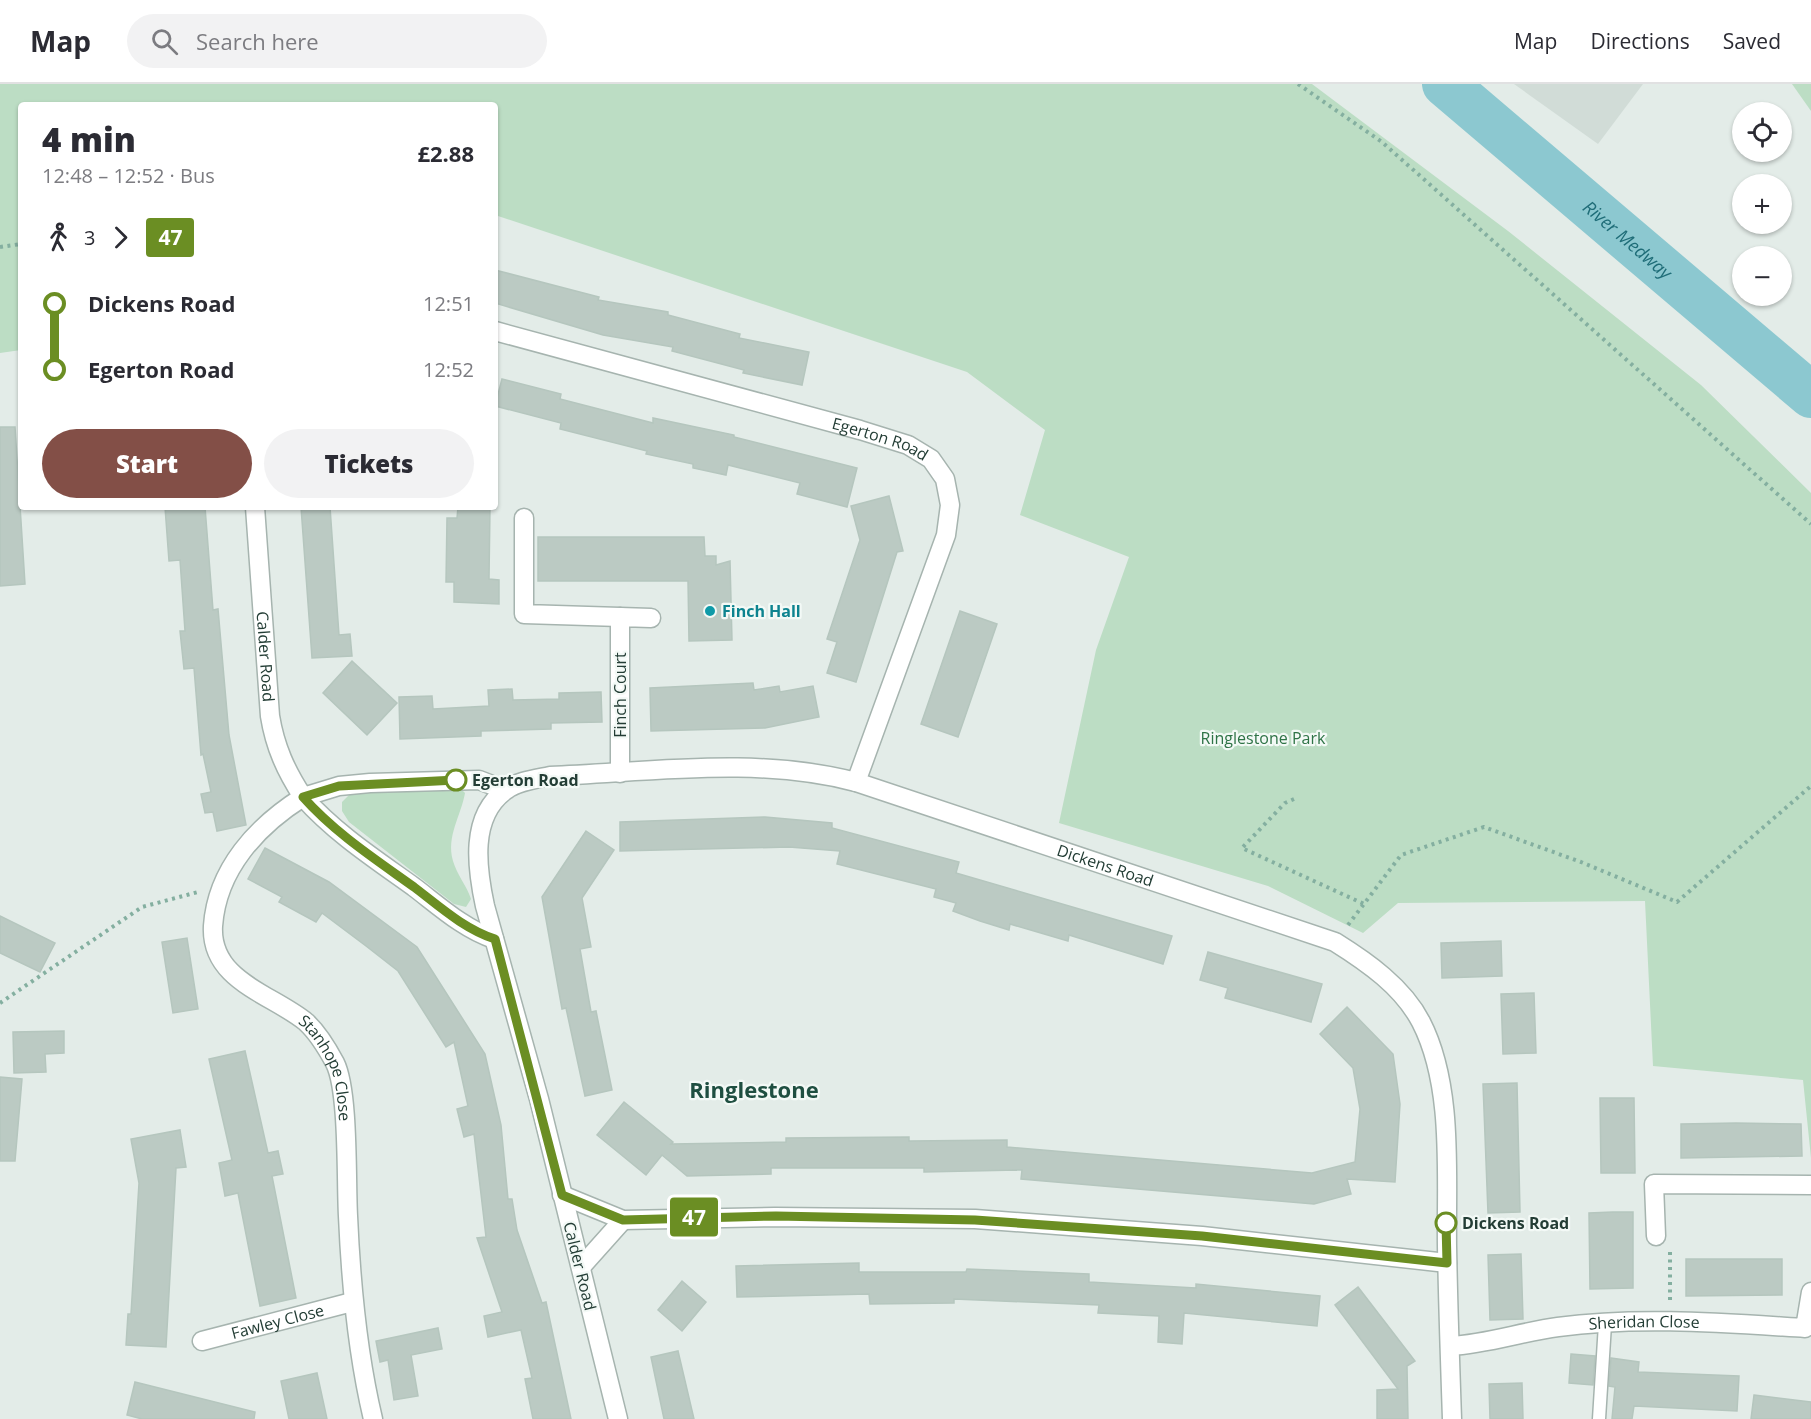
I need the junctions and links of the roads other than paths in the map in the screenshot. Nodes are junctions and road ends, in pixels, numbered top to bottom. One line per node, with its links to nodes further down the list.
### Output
1 (498, 332): 7 (street, Egerton Road)
2 (255, 510): 9 (street, Calder Road)
3 (524, 518): 4 (street)
4 (620, 617): 5 (street); 6 (street, Finch Court)
5 (651, 618)
6 (620, 773): 7 (street, Dickens Road); 8 (street, Dickens Road)
7 (856, 782): 15 (street, Dickens Road)
8 (505, 790): 9 (street); 10 (street, Calder Road)
9 (303, 797): 10 (street, Calder Road); 18 (street, Stanhope Close)
10 (495, 939): 12 (street, Calder Road)
11 (1811, 1185): 14 (street)
12 (562, 1195): 13 (street); 16 (street, Calder Road)
13 (623, 1220): 15 (street); 16 (street)
14 (1656, 1236)
15 (1447, 1263): 21 (street, Dickens Road)
16 (581, 1267): 23 (street, Calder Road)
17 (1811, 1292): 19 (street, Sheridan Close)
18 (352, 1302): 20 (street, Fawley Close); 22 (street, Stanhope Close)
19 (1605, 1324): 21 (street, Sheridan Close); 25 (lane)
20 (202, 1341)
21 (1450, 1346): 24 (street, Dickens Road)
22 (373, 1419)
23 (618, 1419)
24 (1452, 1419)
25 (1599, 1419)

